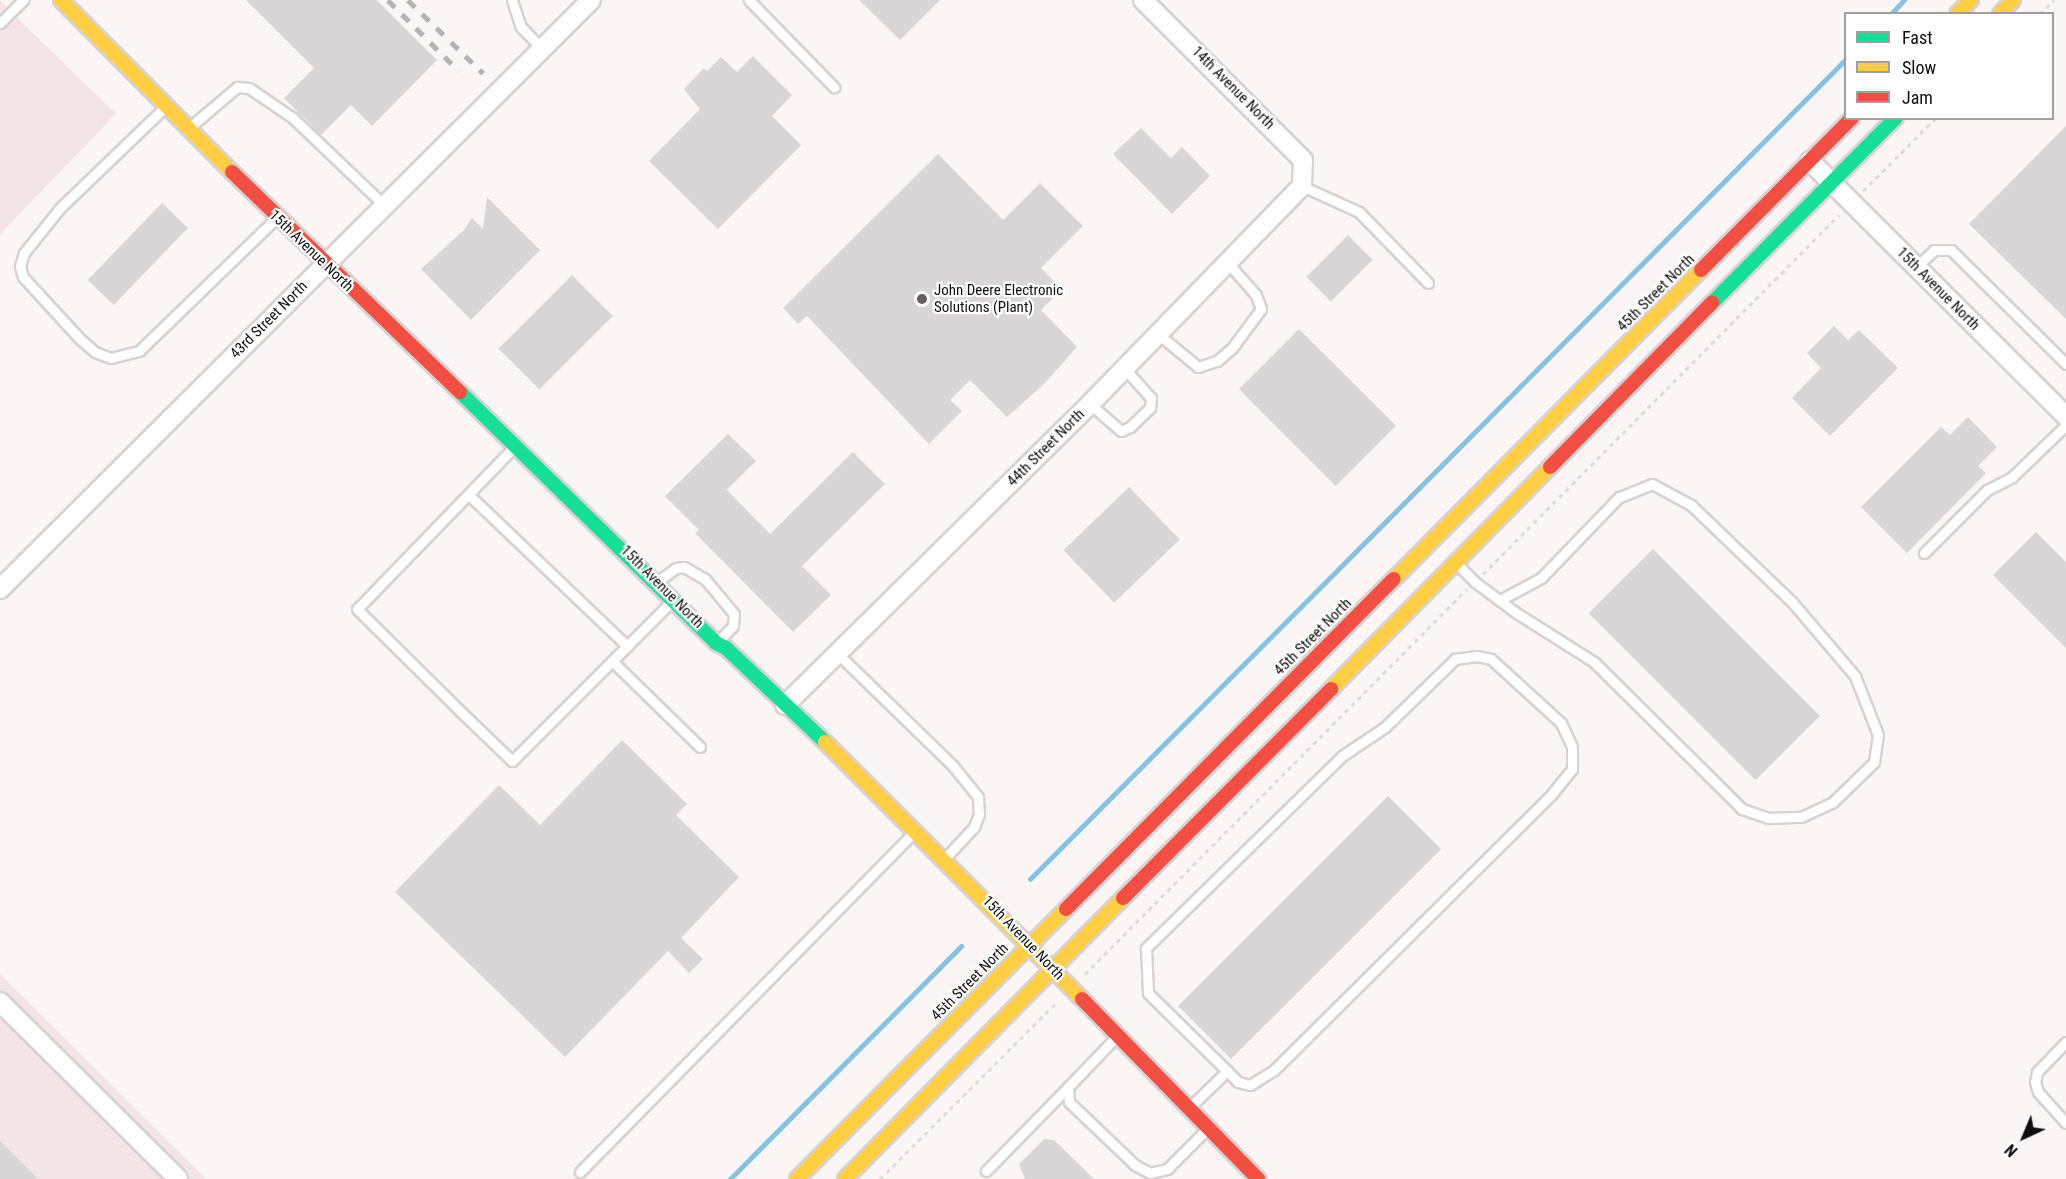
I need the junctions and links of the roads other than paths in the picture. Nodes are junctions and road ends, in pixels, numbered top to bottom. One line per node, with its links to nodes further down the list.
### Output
1 (23, 0): 11 (lane)
2 (61, 0): 14 (main road, 15th Avenue North)
3 (512, 0): 12 (lane)
4 (591, 0): 12 (street, 43rd Street North)
5 (749, 0): 13 (lane)
6 (1143, 0): 20 (street, 14th Avenue North)
7 (1971, 0): 9 (main road)
8 (2013, 0): 10 (main road)
9 (1959, 12)
10 (2002, 12)
11 (0, 23)
12 (542, 49): 21 (street, 43rd Street North)
13 (834, 87)
14 (164, 108): 17 (main road, 15th Avenue North); 22 (lane)
15 (1850, 120): 18 (main road, 45th Street North)
16 (1894, 120): 19 (main road)
17 (187, 130): 21 (lane); 22 (main road, 15th Avenue North)
18 (1810, 161): 19 (street, 15th Avenue North); 48 (main road, 45th Street North)
19 (1832, 183): 25 (street, 15th Avenue North); 35 (main road)
20 (1302, 186): 23 (street, 44th Street North); 26 (lane)
21 (384, 205): 24 (street, 43rd Street North)
22 (277, 217): 24 (main road, 15th Avenue North)
23 (1228, 262): 27 (street, 44th Street North); 27 (lane)
24 (325, 264): 32 (main road, 15th Avenue North); 37 (street, 43rd Street North)
25 (1916, 267): 28 (lane); 31 (street, 15th Avenue North)
26 (1428, 283)
27 (1158, 334): 29 (street, 44th Street North)
28 (2066, 364)
29 (1124, 369): 30 (street, 44th Street North); 30 (lane)
30 (1090, 404): 42 (street, 44th Street North)
31 (2065, 416): 34 (lane)
32 (515, 446): 33 (lane); 36 (main road, 15th Avenue North)
33 (469, 495): 41 (lane); 43 (lane)
34 (1924, 553)
35 (1457, 564): 39 (lane); 49 (main road)
36 (656, 583): 38 (main road, 15th Avenue North); 40 (lane)
37 (0, 590)
38 (674, 599): 40 (main road, 15th Avenue North); 41 (lane)
39 (1500, 600): 39 (lane)
40 (716, 643): 44 (main road, 15th Avenue North)
41 (627, 646): 43 (lane)
42 (837, 652): 44 (street, 44th Street North); 47 (lane)
43 (612, 661): 45 (lane)
44 (785, 705): 46 (main road, 15th Avenue North)
45 (700, 747)
46 (916, 830): 47 (main road, 15th Avenue North); 59 (lane)
47 (945, 859): 48 (main road, 15th Avenue North)
48 (1030, 946): 49 (main road, 15th Avenue North); 61 (main road, 45th Street North)
49 (1054, 971): 51 (main road, 15th Avenue North); 62 (main road)
50 (0, 1002): 60 (street)
51 (1117, 1036): 54 (lane); 55 (main road, 15th Avenue North)
52 (2066, 1042): 56 (lane)
53 (1227, 1071): 53 (lane); 55 (lane)
54 (1068, 1087): 57 (lane); 58 (lane)
55 (1188, 1109): 57 (main road, 15th Avenue North)
56 (2066, 1123)
57 (1208, 1128): 63 (main road, 15th Avenue North)
58 (986, 1171)
59 (580, 1172)
60 (178, 1179)
61 (797, 1179)
62 (845, 1179)
63 (1258, 1179)

